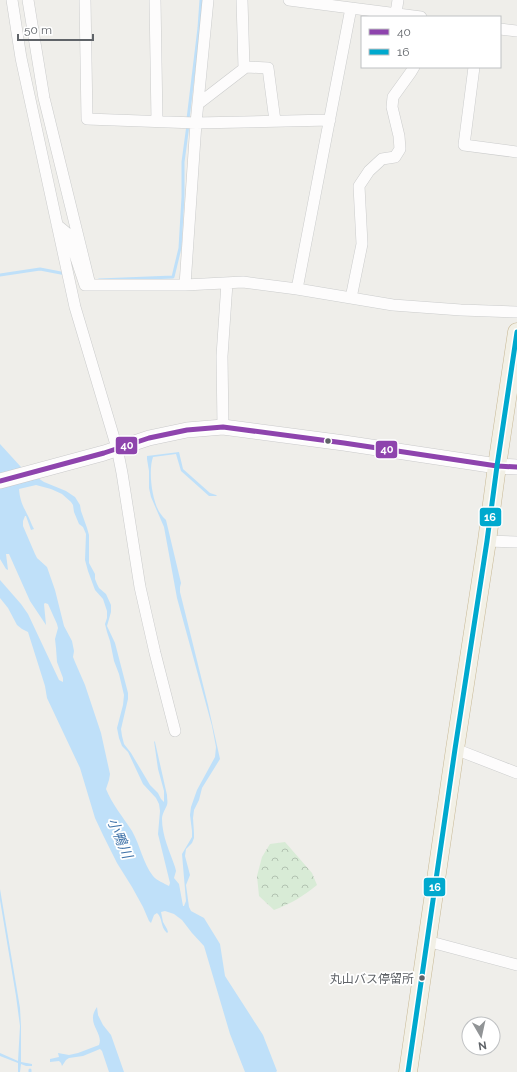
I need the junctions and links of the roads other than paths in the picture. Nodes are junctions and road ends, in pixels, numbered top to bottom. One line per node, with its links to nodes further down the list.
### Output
1 (12, 0): 23 (street)
2 (28, 0): 25 (street)
3 (85, 0): 19 (street)
4 (154, 0): 19 (street)
5 (208, 0): 17 (street)
6 (242, 0): 14 (street)
7 (290, 0): 9 (street)
8 (398, 0): 10 (street)
9 (351, 8): 10 (street); 18 (street)
10 (396, 14): 11 (street)
11 (413, 16)
12 (501, 29): 13 (street)
13 (517, 31)
14 (244, 68): 17 (street); 20 (street)
15 (413, 68): 28 (street)
16 (474, 68): 22 (street)
17 (198, 104): 21 (street)
18 (330, 120): 20 (street); 27 (street)
19 (158, 121): 21 (street)
20 (275, 121): 21 (street)
21 (196, 123): 26 (street)
22 (517, 152)
23 (57, 226): 25 (street); 32 (street)
24 (227, 283): 26 (street); 27 (street); 31 (street)
25 (90, 285): 26 (street)
26 (185, 285)
27 (297, 289): 28 (street)
28 (351, 298): 29 (street)
29 (517, 312)
30 (517, 332): 33 (highway)
31 (223, 427): 32 (main road); 33 (main road)
32 (110, 451): 35 (main road); 38 (street)
33 (497, 466): 34 (main road); 36 (highway)
34 (517, 467)
35 (0, 481)
36 (487, 541): 37 (street); 39 (highway)
37 (517, 542)
38 (175, 731)
39 (455, 750): 40 (street); 41 (highway)
40 (517, 773)
41 (427, 941): 42 (street); 43 (highway)
42 (517, 965)
43 (408, 1072)

